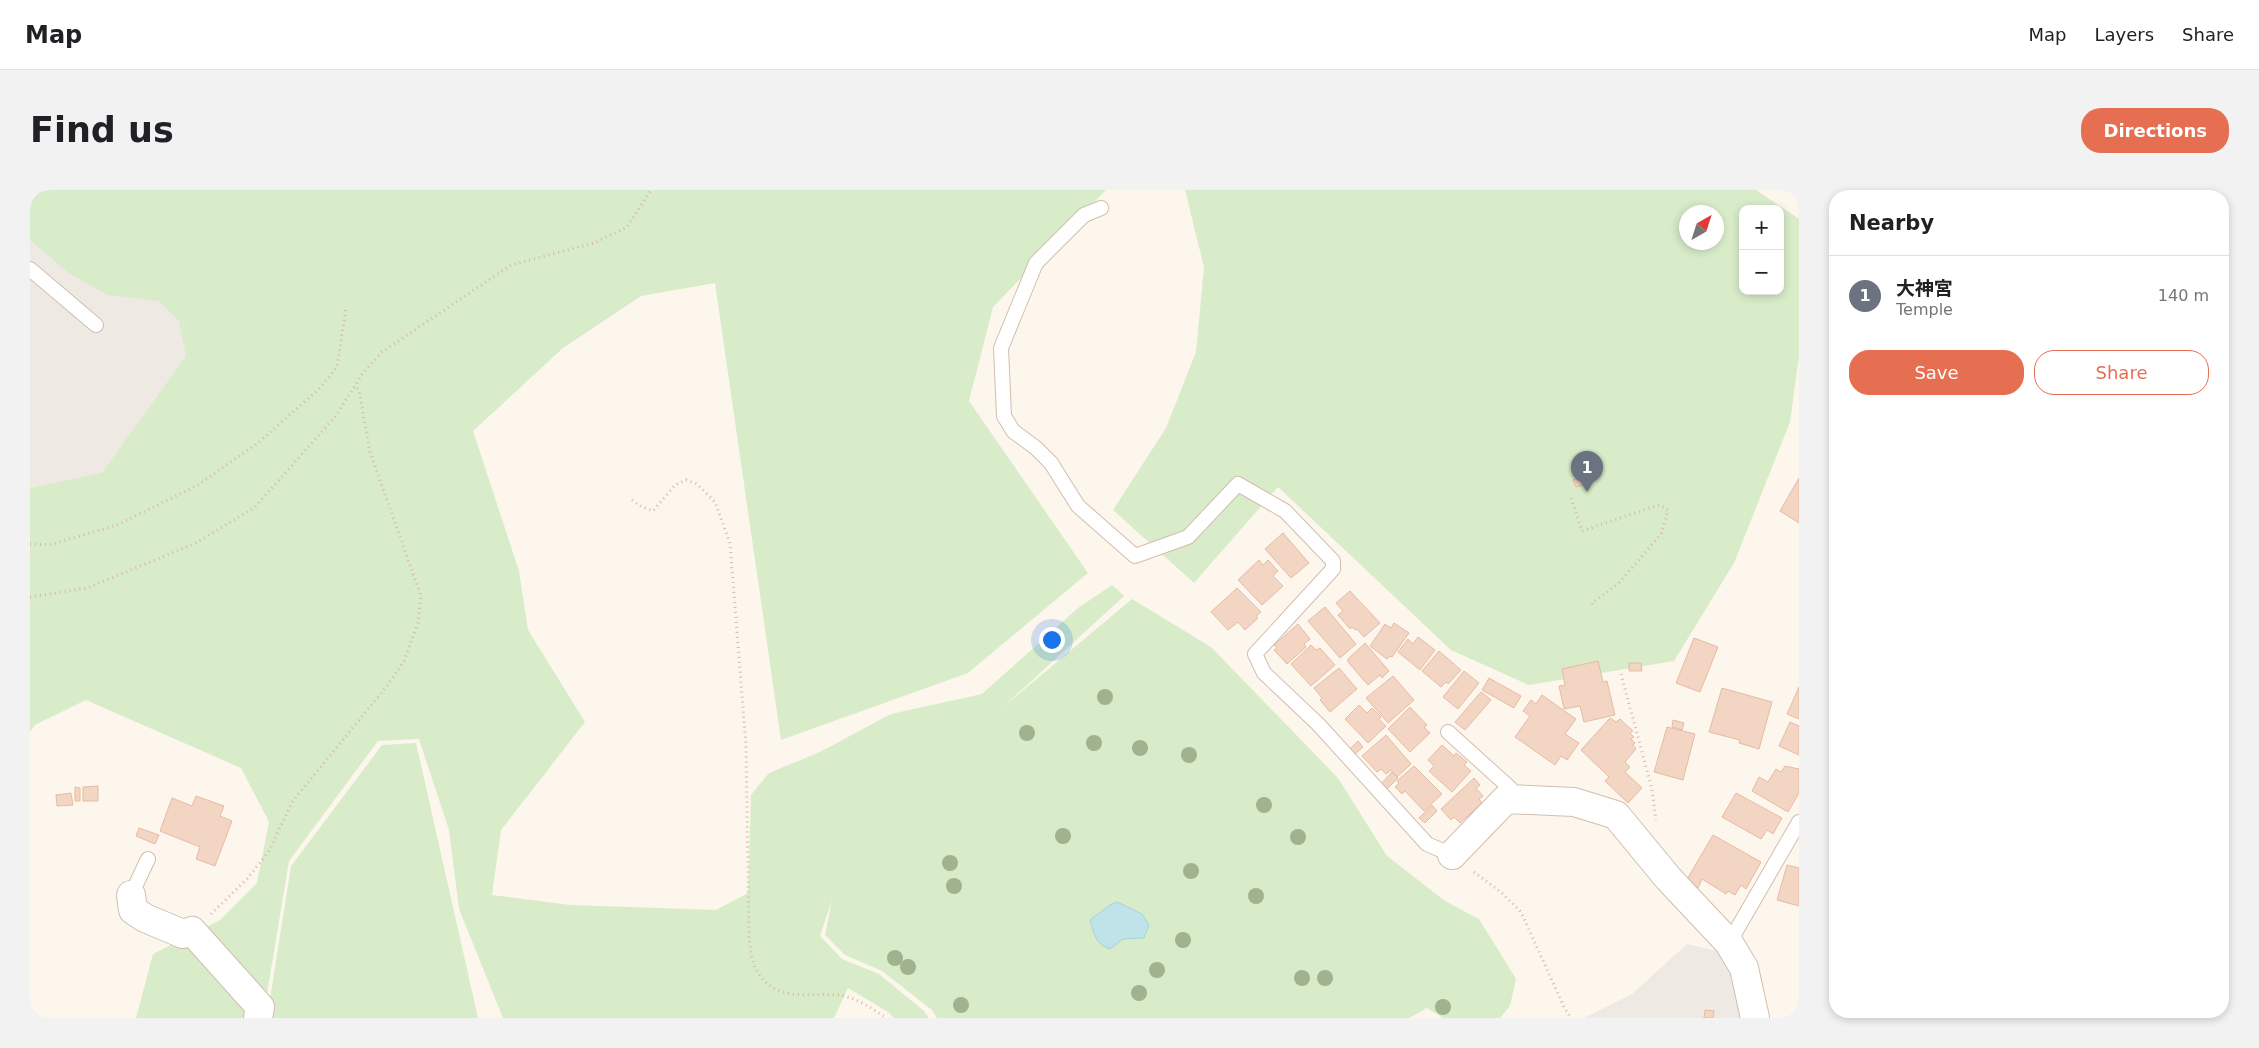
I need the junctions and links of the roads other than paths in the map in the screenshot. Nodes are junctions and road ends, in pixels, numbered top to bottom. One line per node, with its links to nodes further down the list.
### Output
1 (1101, 208): 7 (lane)
2 (30, 269): 3 (lane)
3 (96, 325)
4 (1448, 732): 5 (lane)
5 (1516, 799): 7 (street); 10 (street)
6 (1799, 822): 10 (lane)
7 (1452, 855)
8 (148, 858): 9 (lane)
9 (131, 895): 11 (street)
10 (1729, 943): 12 (street)
11 (258, 1018)
12 (1755, 1018)

